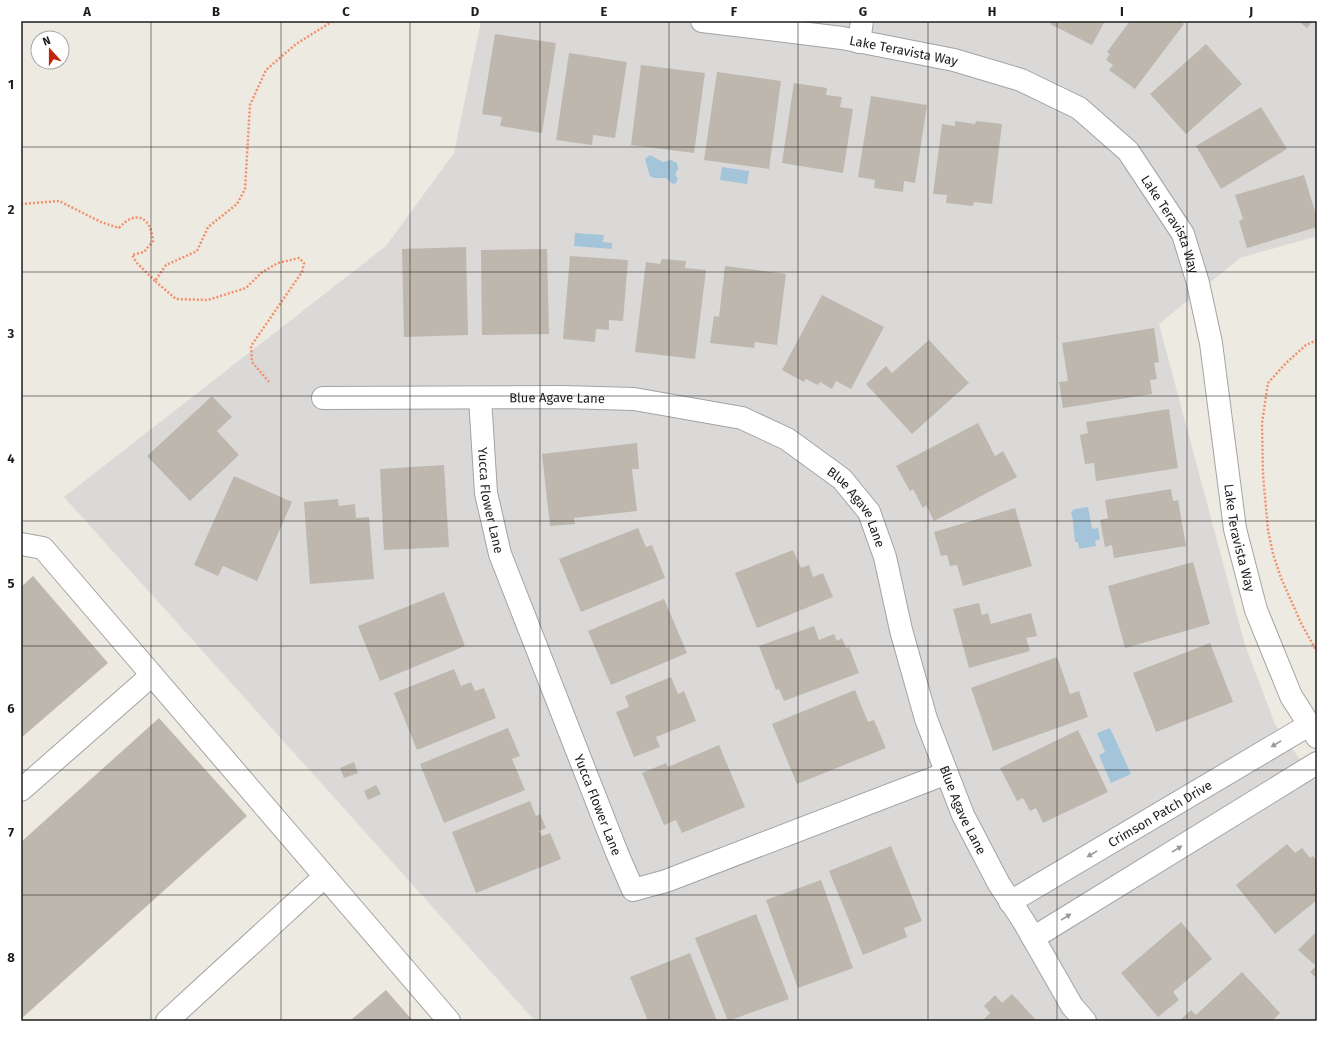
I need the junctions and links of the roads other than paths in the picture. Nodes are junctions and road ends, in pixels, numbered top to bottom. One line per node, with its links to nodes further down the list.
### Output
1 (702, 21): 2 (street, Lake Teravista Way)
2 (826, 29): 3 (street, Lake Teravista Way)
3 (860, 31): 8 (street, Lake Teravista Way)
4 (324, 398): 5 (street, Blue Agave Lane)
5 (480, 398): 10 (street, Blue Agave Lane); 10 (street, Yucca Flower Lane)
6 (21, 544): 7 (street)
7 (152, 675): 11 (street); 12 (street)
8 (1313, 731): 13 (street, Crimson Patch Drive, one-way to 13)
9 (1317, 763): 14 (street, one-way to 9)
10 (947, 773): 13 (street, Blue Agave Lane)
11 (21, 790)
12 (324, 877): 15 (street); 16 (street)
13 (1010, 902): 14 (street, Blue Agave Lane)
14 (1033, 938): 17 (street, Blue Agave Lane)
15 (167, 1021)
16 (449, 1021)
17 (1085, 1021)

